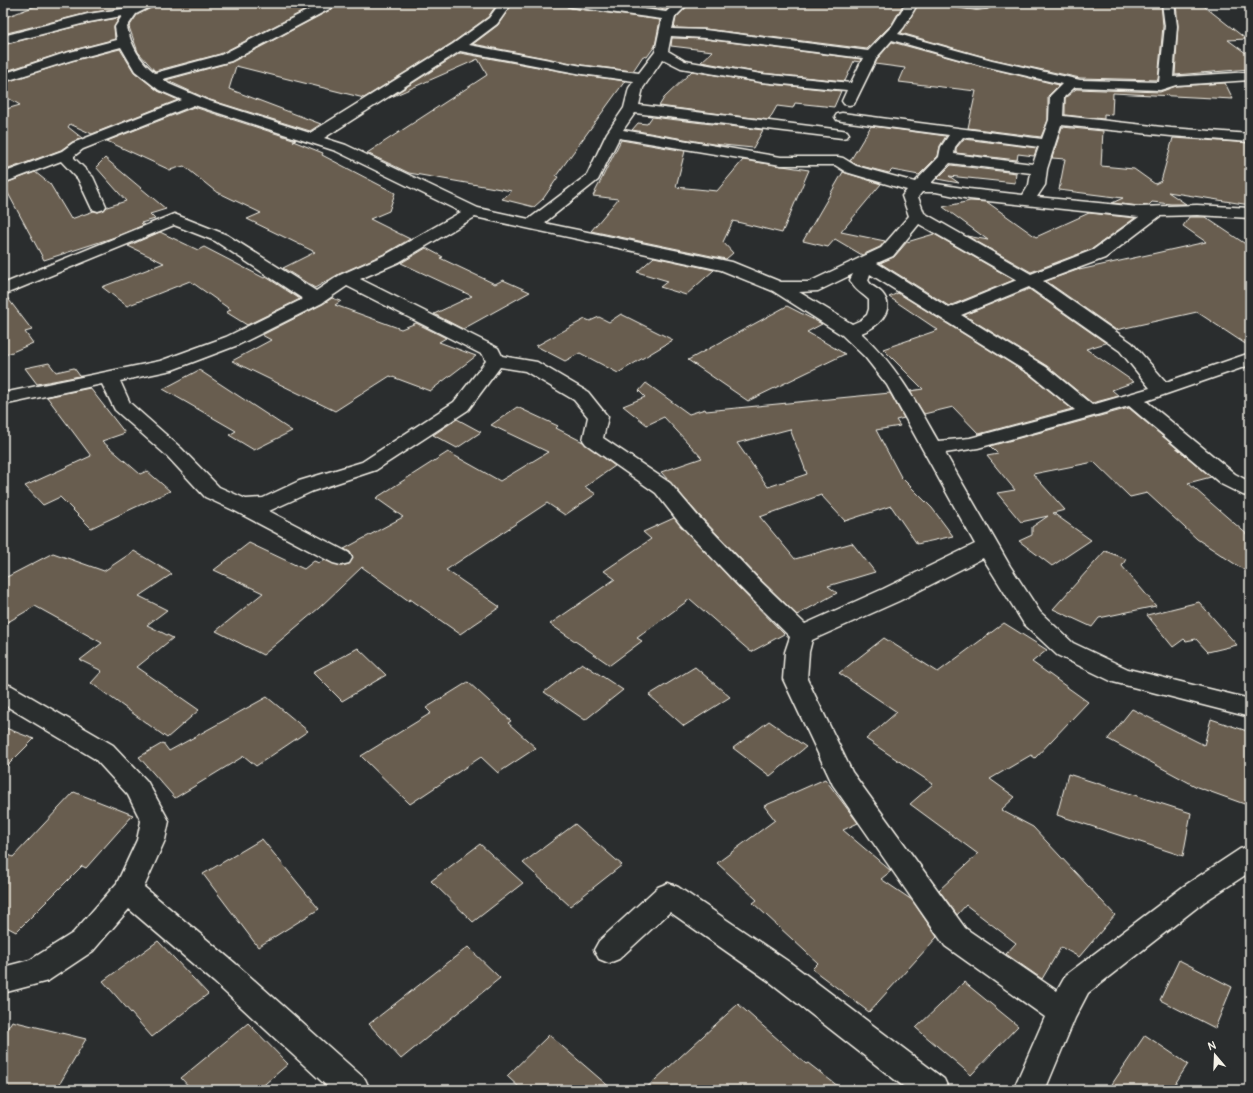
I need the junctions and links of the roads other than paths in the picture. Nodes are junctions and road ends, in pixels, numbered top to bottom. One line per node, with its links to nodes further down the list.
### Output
1 (331, 3): 20 (street)
2 (506, 3): 15 (street)
3 (572, 3): 10 (street)
4 (683, 3): 10 (street)
5 (912, 3): 12 (street)
6 (959, 3): 7 (street)
7 (989, 3)
8 (1168, 3): 23 (street)
9 (140, 7): 13 (street); 14 (street)
10 (669, 16): 11 (street)
11 (665, 32): 16 (street); 17 (street)
12 (890, 36): 17 (street); 22 (street)
13 (3, 40)
14 (124, 42): 19 (street); 20 (street)
15 (458, 47): 21 (street); 32 (street)
16 (661, 52): 21 (street); 24 (street)
17 (871, 55): 24 (street)
18 (1250, 76): 23 (street)
19 (3, 78)
20 (152, 78): 25 (street)
21 (644, 78): 26 (street)
22 (1072, 82): 23 (street); 28 (street)
23 (1166, 83)
24 (855, 87): 27 (street)
25 (195, 100): 32 (street); 35 (street)
26 (631, 108): 30 (street); 31 (street)
27 (842, 117): 29 (street); 31 (street)
28 (1056, 120): 33 (street); 34 (street)
29 (960, 132): 34 (street); 36 (street)
30 (614, 133): 37 (street); 47 (street)
31 (842, 134): 37 (street)
32 (313, 138): 44 (street)
33 (1250, 138)
34 (1048, 144): 38 (street)
35 (67, 154): 39 (street); 42 (street)
36 (946, 158): 38 (street); 40 (street)
37 (838, 161): 40 (street)
38 (1039, 169): 41 (street)
39 (3, 178)
40 (919, 188): 41 (street); 46 (street)
41 (1027, 200): 43 (street)
42 (98, 206)
43 (1157, 211): 45 (street); 50 (street)
44 (474, 212): 47 (street); 49 (street)
45 (1250, 213)
46 (917, 216): 48 (street); 50 (street)
47 (533, 224): 51 (street)
48 (867, 262): 51 (street); 54 (street); 55 (street)
49 (346, 279): 53 (street); 56 (street)
50 (1032, 281): 54 (street); 59 (street)
51 (779, 287): 55 (street)
52 (3, 290): 53 (street)
53 (316, 299): 58 (street)
54 (949, 314): 62 (street)
55 (848, 331): 63 (street)
56 (494, 360): 65 (street); 68 (street)
57 (1247, 364): 59 (street)
58 (109, 378): 60 (street); 65 (street)
59 (1162, 390): 61 (street)
60 (3, 399)
61 (1132, 400): 62 (street); 64 (street)
62 (1089, 412): 63 (street)
63 (931, 448): 66 (street)
64 (1250, 490)
65 (243, 506): 67 (street)
66 (988, 546): 68 (street); 70 (street)
67 (341, 558)
68 (802, 635): 75 (street)
69 (3, 692): 72 (street)
70 (1250, 708)
71 (1250, 857): 75 (street)
72 (128, 891): 74 (street); 76 (street)
73 (609, 950): 77 (street)
74 (3, 980)
75 (1062, 1012): 78 (street)
76 (354, 1090)
77 (933, 1090)
78 (1029, 1090)

